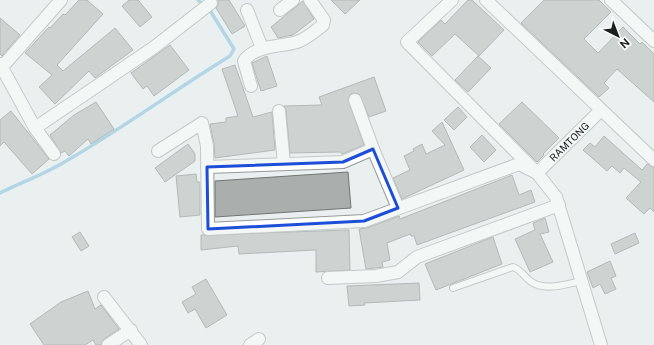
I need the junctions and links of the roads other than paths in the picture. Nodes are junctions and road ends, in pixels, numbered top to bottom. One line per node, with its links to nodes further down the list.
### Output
1 (61, 0): 12 (street)
2 (293, 0): 9 (street)
3 (310, 0): 11 (street)
4 (452, 0): 24 (street)
5 (486, 0): 15 (street)
6 (611, 0): 10 (street)
7 (211, 3): 17 (street)
8 (247, 10): 11 (street)
9 (280, 10)
10 (654, 41)
11 (262, 48): 13 (street)
12 (1, 65): 17 (street)
13 (251, 86)
14 (355, 100): 18 (street)
15 (601, 110): 21 (street); 24 (street, RAMTONG)
16 (279, 111): 22 (street)
17 (35, 128): 20 (street)
18 (373, 149): 22 (street); 26 (street)
19 (158, 151): 23 (street)
20 (54, 154)
21 (654, 160)
22 (284, 164): 23 (street)
23 (207, 167): 26 (street)
24 (537, 173): 25 (street); 26 (street)
25 (559, 205): 27 (street); 28 (street)
26 (398, 208)
27 (328, 278)
28 (582, 281): 29 (lane); 34 (street)
29 (454, 288)
30 (104, 297): 31 (street)
31 (131, 330): 32 (street); 33 (street)
32 (108, 345)
33 (141, 345)
34 (601, 345)

